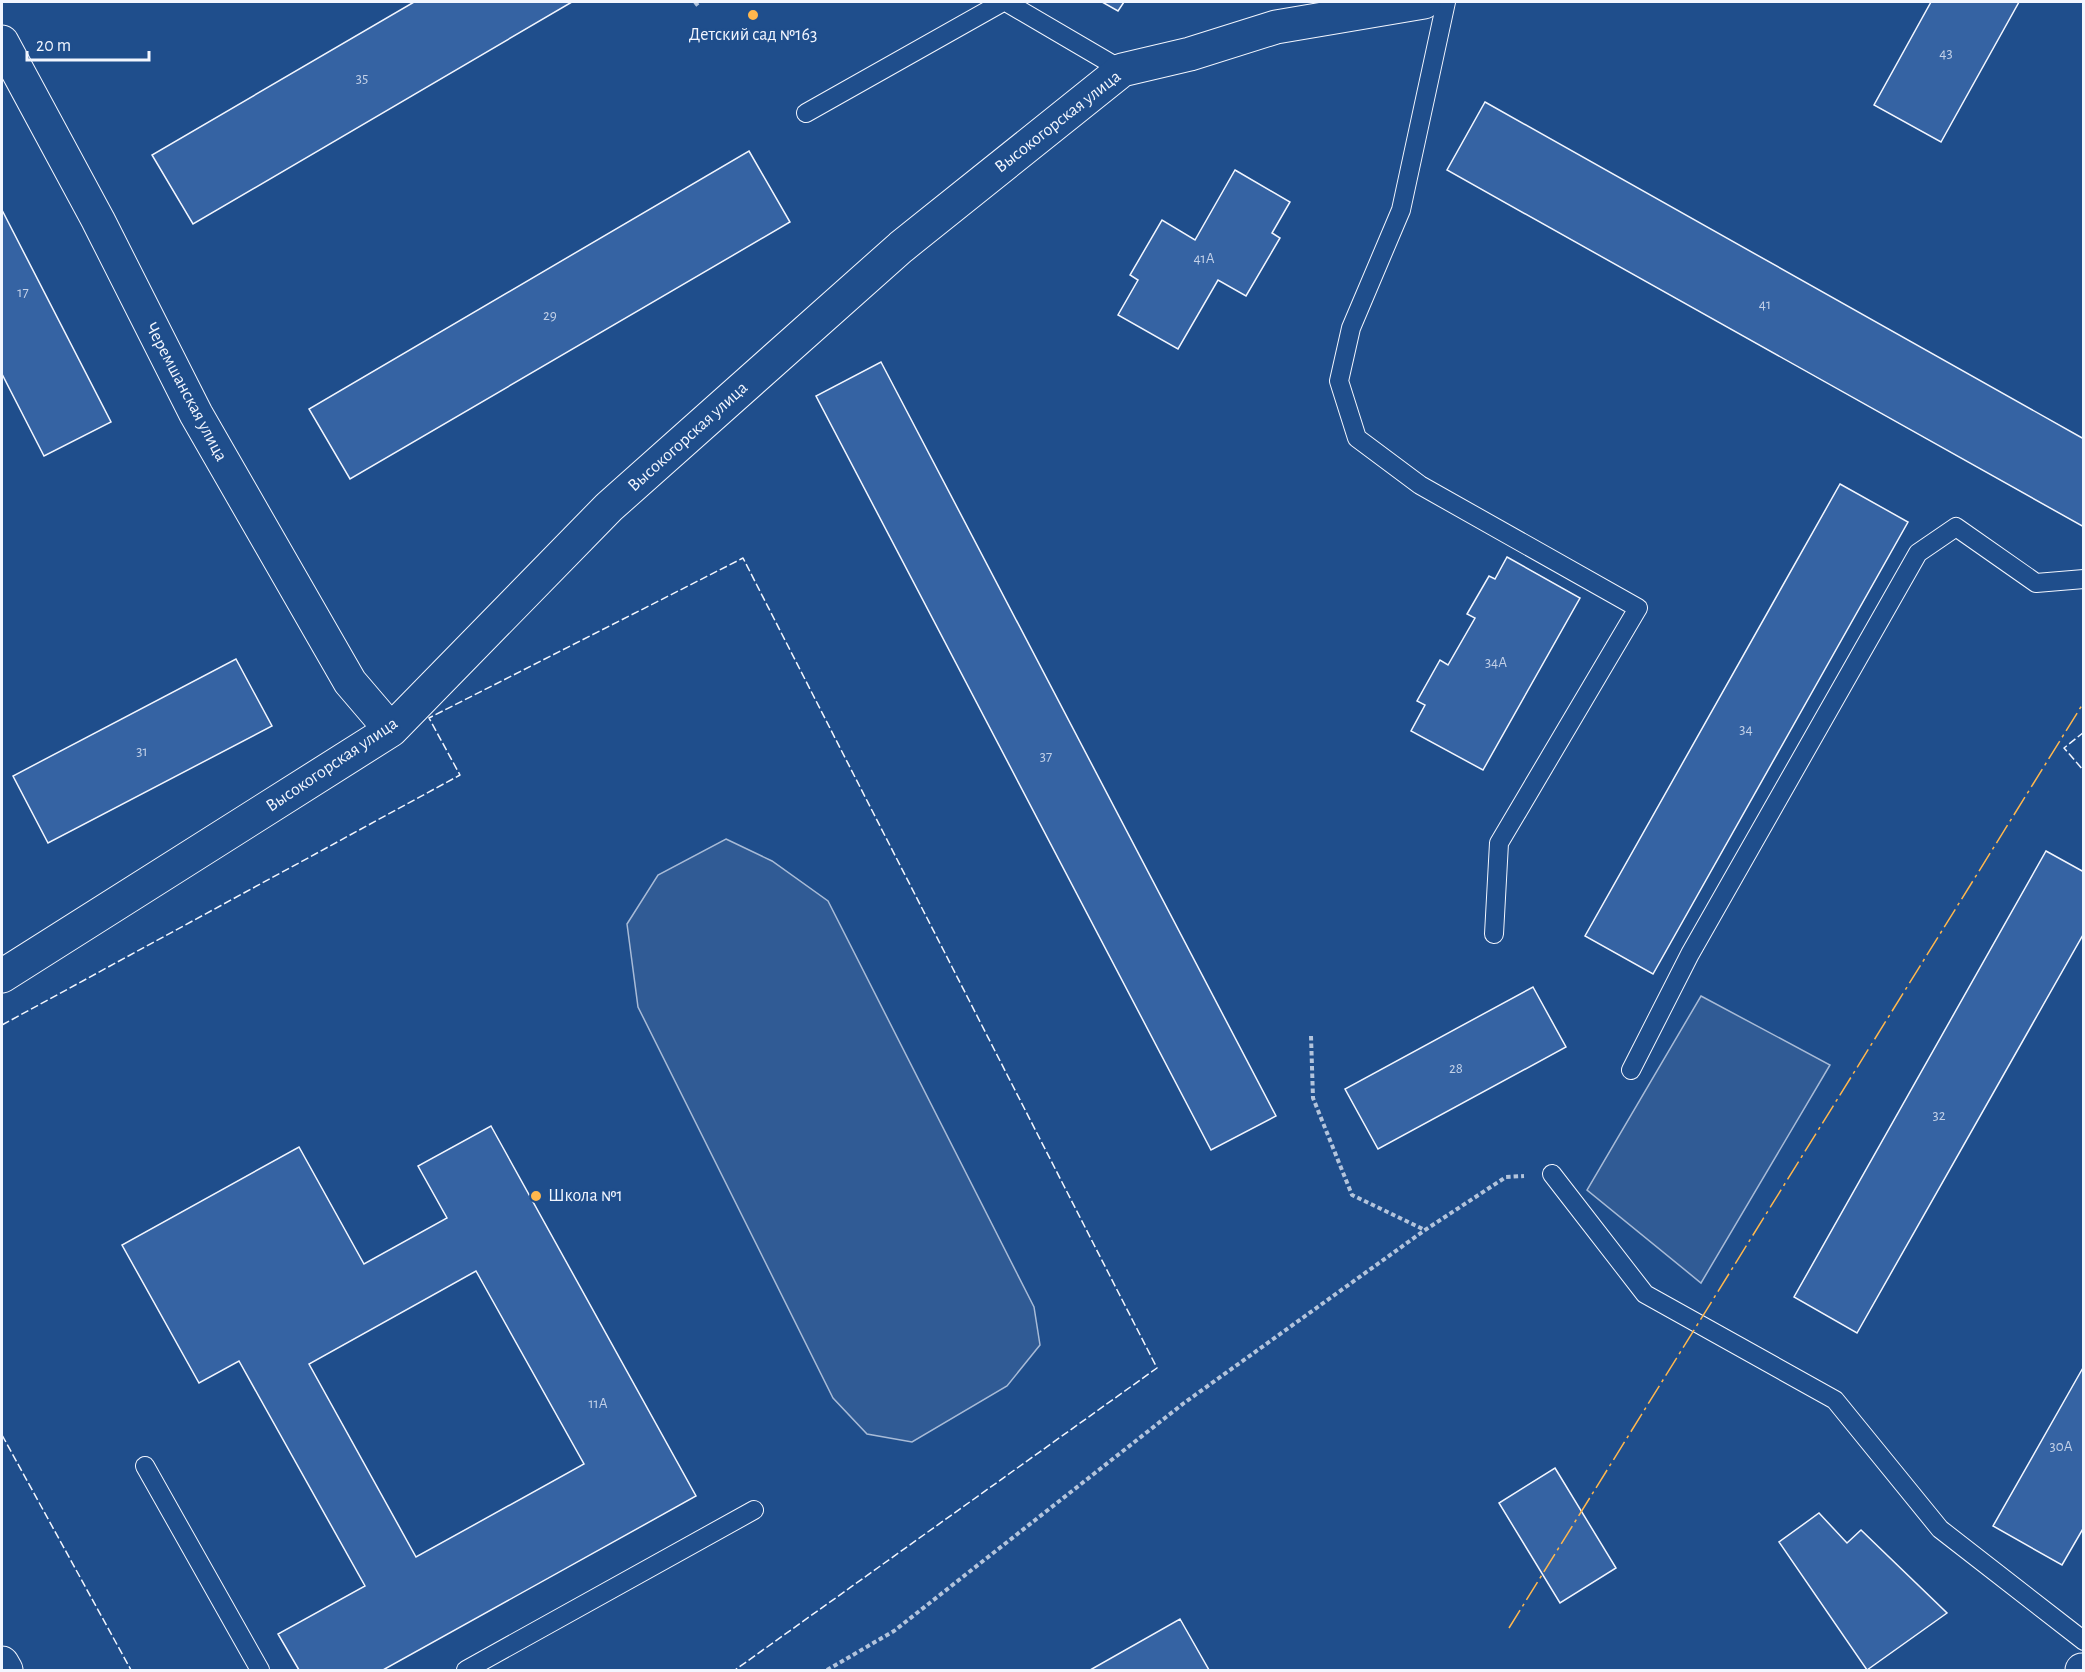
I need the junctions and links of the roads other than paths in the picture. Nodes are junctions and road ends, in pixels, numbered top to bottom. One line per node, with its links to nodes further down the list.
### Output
1 (1005, 2): 5 (lane); 6 (lane)
2 (1424, 2): 5 (street, Высокогорская улица)
3 (1446, 2): 9 (lane)
4 (2, 42): 8 (street, Черемшанская улица)
5 (1122, 70): 8 (street, Высокогорская улица)
6 (806, 113)
7 (2084, 579): 11 (lane)
8 (391, 730): 10 (street, Высокогорская улица)
9 (1494, 934)
10 (2, 976)
11 (1631, 1070)
12 (1552, 1174): 15 (lane)
13 (145, 1466): 18 (lane)
14 (754, 1510): 19 (lane)
15 (2084, 1641)
16 (2, 1663): 17 (street)
17 (6, 1671)
18 (260, 1671)
19 (466, 1671)

